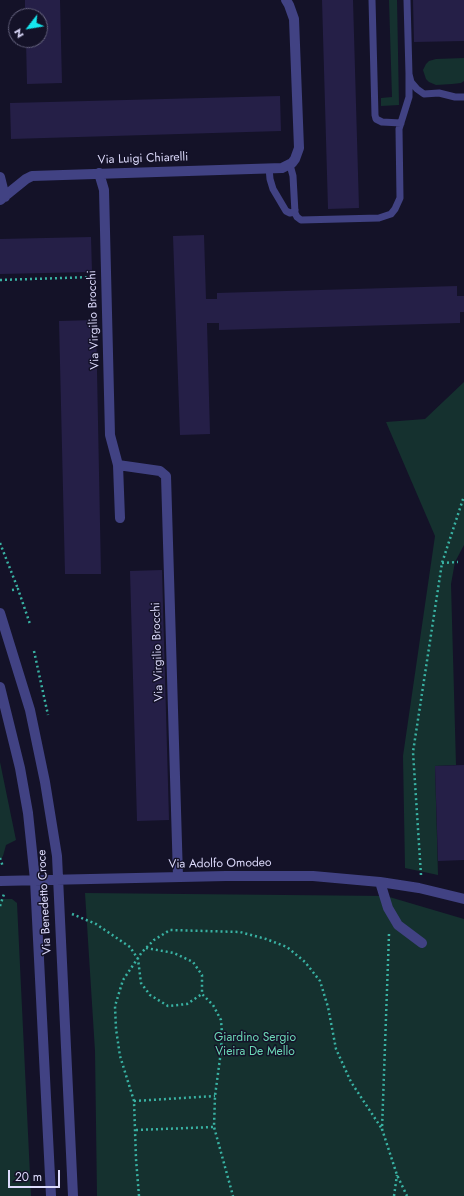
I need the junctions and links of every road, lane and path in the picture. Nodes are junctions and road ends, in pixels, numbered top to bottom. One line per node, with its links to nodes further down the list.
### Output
1 (286, 0): 7 (street)
2 (372, 0): 6 (lane)
3 (407, 0): 4 (lane)
4 (409, 74): 5 (lane); 6 (lane)
5 (464, 97)
6 (401, 123): 12 (lane)
7 (290, 164): 8 (street, Via Luigi Chiarelli); 12 (lane)
8 (269, 168): 9 (street, Via Luigi Chiarelli); 12 (lane)
9 (99, 174): 11 (street, Via Luigi Chiarelli); 13 (street, Via Virgilio Brocchi)
10 (0, 177): 11 (street, Via Luigi Chiarelli)
11 (2, 199)
12 (295, 210)
13 (105, 277): 14 (path); 15 (street, Via Virgilio Brocchi)
14 (0, 280)
15 (118, 465): 17 (street, Via Virgilio Brocchi); 29 (street, Via Virgilio Brocchi)
16 (464, 496): 20 (path)
17 (120, 518)
18 (0, 544): 21 (path)
19 (458, 562): 20 (path)
20 (442, 563): 28 (path)
21 (18, 588): 22 (path); 24 (path)
22 (12, 590)
23 (0, 613): 30 (street, Via Benedetto Croce)
24 (30, 624)
25 (34, 651): 27 (path)
26 (0, 687): 31 (street, Via Benedetto Croce)
27 (48, 715)
28 (421, 875)
29 (178, 877): 30 (street, Via Adolfo Omodeo); 33 (street, Via Adolfo Omodeo)
30 (59, 879): 31 (street, Via Adolfo Omodeo); 48 (street, Via Benedetto Croce)
31 (35, 880): 32 (street, Via Adolfo Omodeo); 47 (street, Via Benedetto Croce)
32 (0, 881)
33 (380, 882): 34 (street, Via Adolfo Omodeo); 35 (street)
34 (464, 899)
35 (388, 908): 37 (street); 44 (path)
36 (70, 913): 39 (path)
37 (422, 943)
38 (146, 948): 39 (path); 40 (path); 44 (path)
39 (138, 958): 40 (path); 42 (path)
40 (202, 994): 41 (path)
41 (215, 1096): 42 (path); 43 (path)
42 (134, 1101): 45 (path)
43 (214, 1127): 45 (path); 50 (path)
44 (382, 1129): 46 (path)
45 (136, 1130): 49 (path)
46 (397, 1175): 51 (path); 52 (path)
47 (51, 1196)
48 (73, 1196)
49 (139, 1196)
50 (233, 1196)
51 (394, 1196)
52 (407, 1196)

